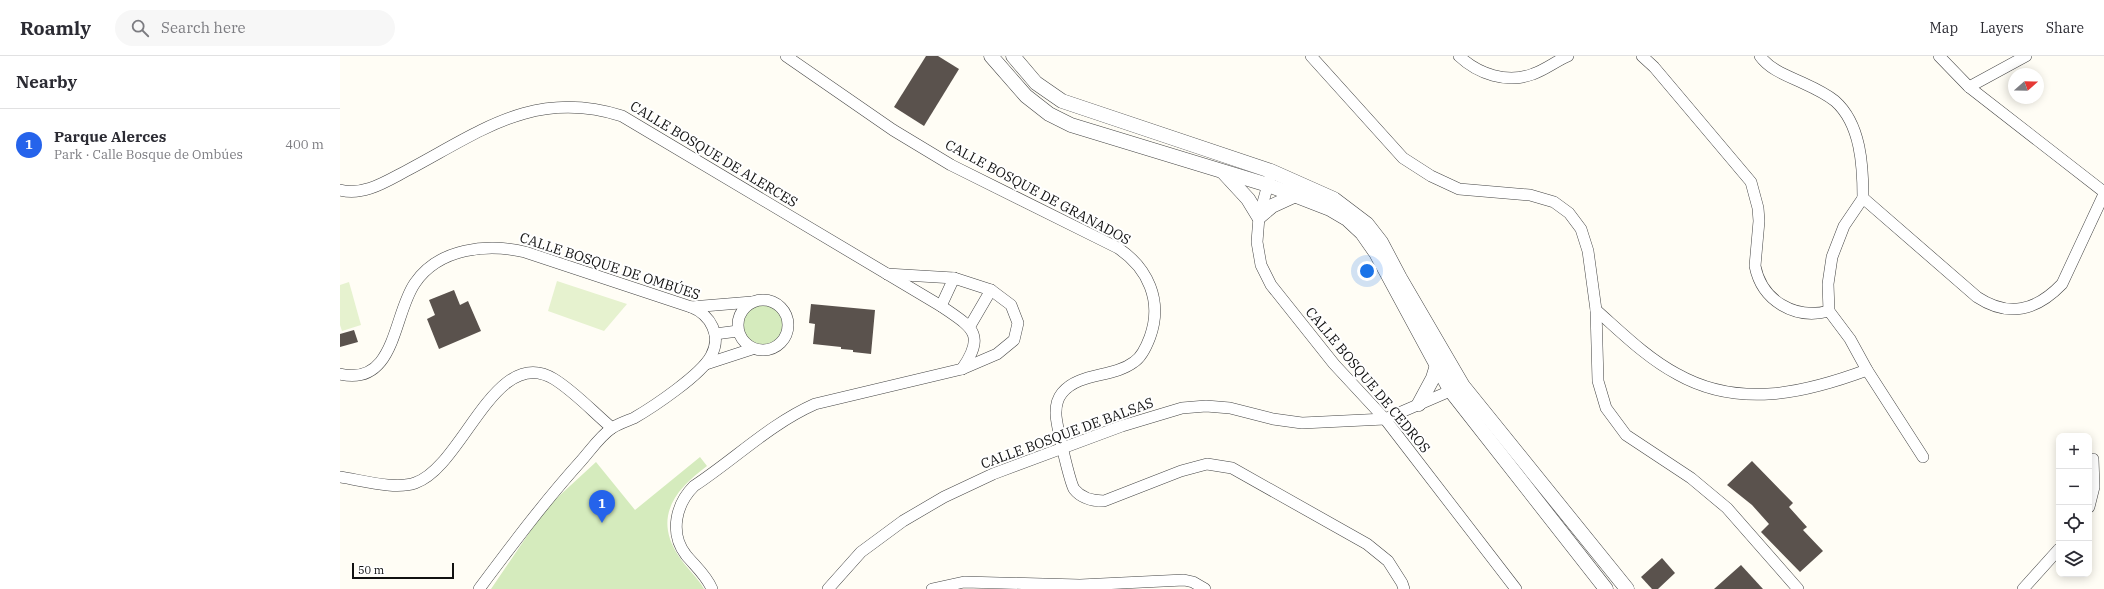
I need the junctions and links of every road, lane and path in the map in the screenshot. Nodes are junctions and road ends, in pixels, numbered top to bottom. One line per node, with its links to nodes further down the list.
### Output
1 (786, 56): 41 (street, CALLE BOSQUE DE GRANADOS)
2 (991, 56): 12 (street)
3 (1012, 56): 13 (street)
4 (1311, 56): 26 (street)
5 (1459, 56): 6 (street)
6 (1568, 56)
7 (1642, 56): 27 (street)
8 (1760, 56): 18 (street)
9 (1939, 56): 11 (street)
10 (2026, 56): 11 (street)
11 (1969, 87): 16 (street)
12 (1221, 170): 14 (street); 19 (street)
13 (1271, 171): 14 (street, CALLE BOSQUE DE CEDROS); 37 (street)
14 (1268, 185): 17 (street); 19 (street, CALLE BOSQUE DE CEDROS)
15 (340, 190): 20 (street, CALLE BOSQUE DE ALERCES)
16 (2104, 193): 18 (street)
17 (1296, 195): 19 (street); 33 (street)
18 (1863, 198): 27 (street)
19 (1259, 218): 39 (street, CALLE BOSQUE DE CEDROS)
20 (885, 274): 21 (street, CALLE BOSQUE DE ALERCES); 24 (street, CALLE BOSQUE DE ALERCES)
21 (954, 278): 22 (street, CALLE BOSQUE DE ALERCES); 24 (street)
22 (991, 290): 28 (street); 34 (street, CALLE BOSQUE DE ALERCES)
23 (752, 302): 25 (street); 29 (street); 31 (street)
24 (941, 306): 28 (street, CALLE BOSQUE DE ALERCES)
25 (691, 307): 30 (street, CALLE BOSQUE DE OMBÚES); 36 (street, CALLE BOSQUE DE OMBÚES)
26 (1596, 310): 35 (street); 56 (street)
27 (1829, 311): 35 (street)
28 (970, 326): 34 (street)
29 (738, 331): 30 (street); 31 (street)
30 (715, 334): 32 (street)
31 (752, 349): 32 (street)
32 (706, 364): 40 (street)
33 (1436, 365): 37 (street); 38 (street)
34 (962, 369): 48 (street, CALLE BOSQUE DE ALERCES)
35 (1867, 370): 42 (street)
36 (340, 374)
37 (1457, 388): 38 (street, CALLE BOSQUE DE BALSAS); 54 (street); 55 (street)
38 (1419, 404): 39 (street, CALLE BOSQUE DE BALSAS)
39 (1385, 419): 41 (street, CALLE BOSQUE DE BALSAS); 53 (street, CALLE BOSQUE DE CEDROS)
40 (612, 428): 44 (street); 47 (street)
41 (1063, 449): 49 (street, CALLE BOSQUE DE BALSAS); 52 (street, CALLE BOSQUE DE GRANADOS)
42 (1923, 457)
43 (2093, 459): 45 (street)
44 (340, 476)
45 (2090, 505)
46 (2056, 552): 57 (street)
47 (480, 589)
48 (712, 589)
49 (828, 589)
50 (932, 589): 51 (street)
51 (1205, 589)
52 (1404, 589)
53 (1516, 589)
54 (1606, 589)
55 (1627, 589)
56 (1798, 589)
57 (2023, 589)

